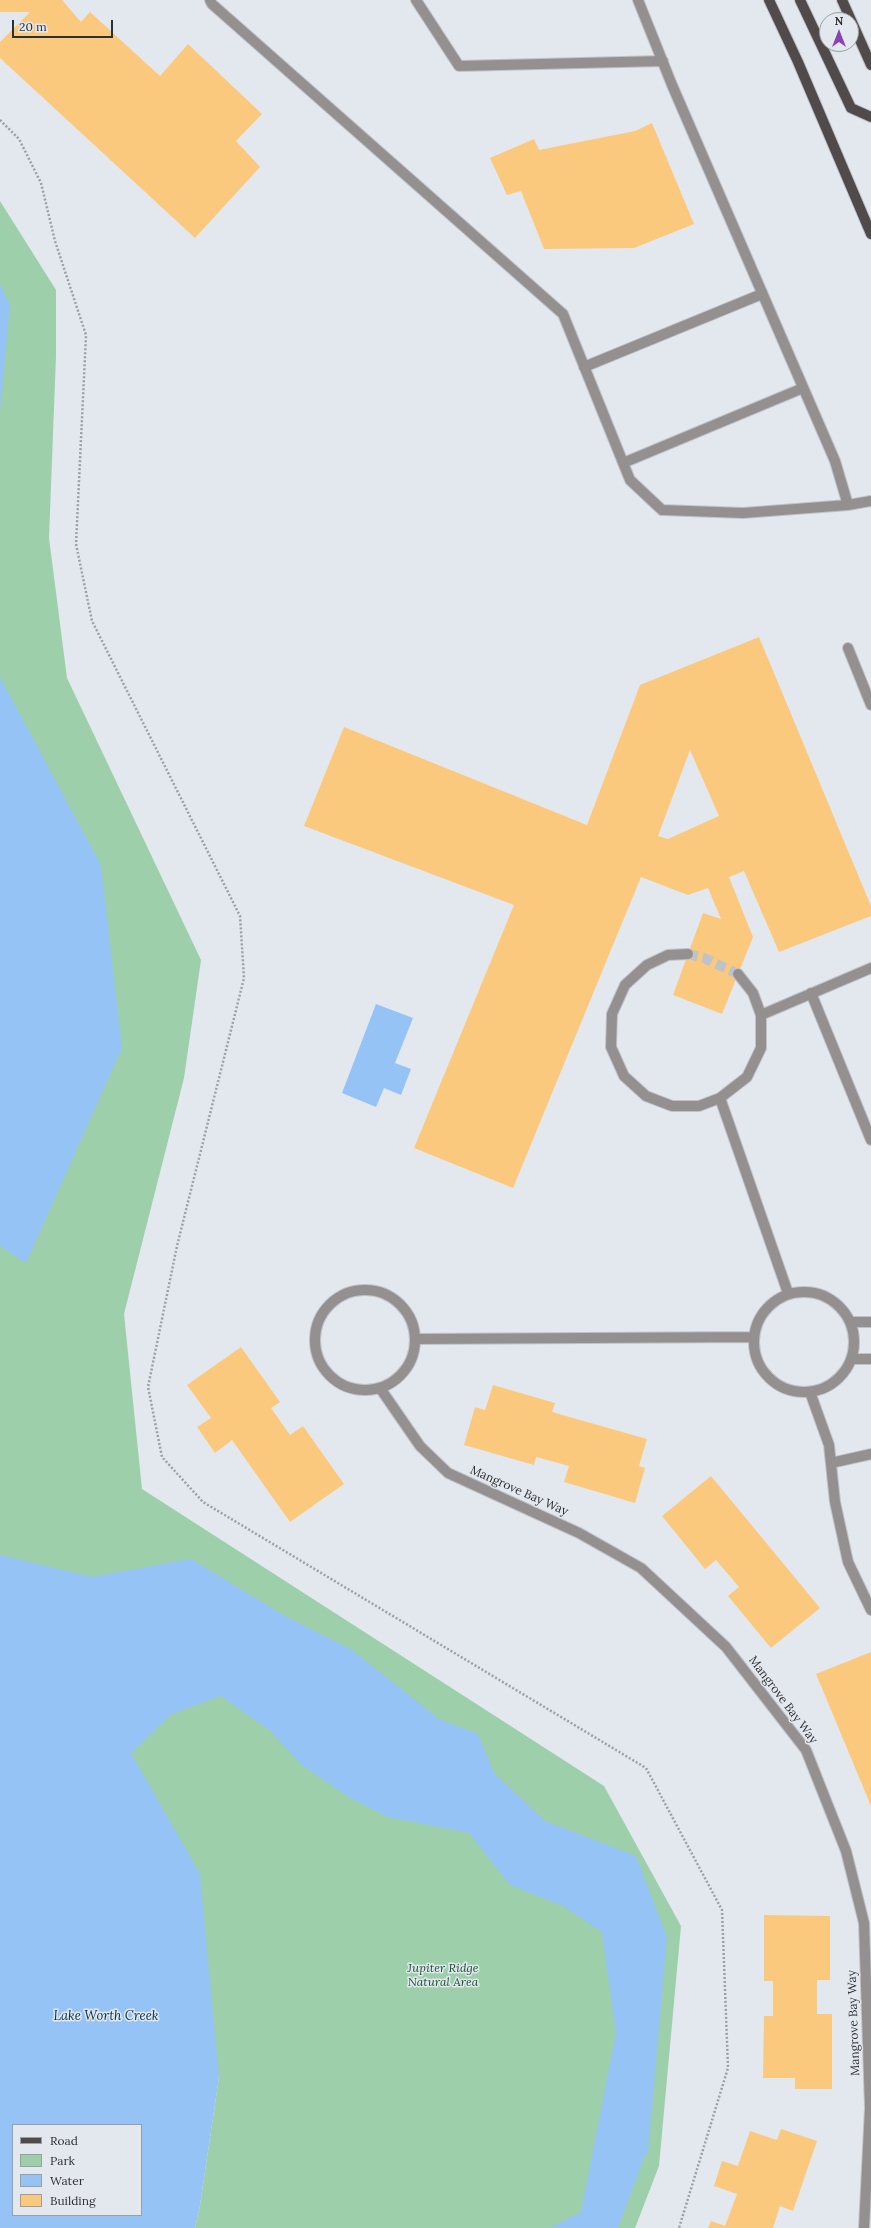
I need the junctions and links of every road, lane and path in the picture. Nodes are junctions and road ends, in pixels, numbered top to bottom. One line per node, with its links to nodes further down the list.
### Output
1 (210, 0): 15 (street)
2 (416, 0): 9 (street)
3 (638, 0): 9 (street)
4 (769, 0): 13 (main road)
5 (800, 0): 11 (main road)
6 (842, 0): 7 (main road)
7 (847, 12)
8 (859, 38): 10 (main road)
9 (663, 61): 14 (street)
10 (871, 65)
11 (871, 117)
12 (0, 120): 41 (path)
13 (871, 234)
14 (762, 294): 15 (street); 16 (street)
15 (584, 366): 17 (street)
16 (803, 388): 17 (street); 19 (street)
17 (623, 462): 19 (street)
18 (871, 502): 19 (street)
19 (848, 505)
20 (848, 648): 21 (street)
21 (871, 705)
22 (688, 954): 27 (street)
23 (871, 968): 25 (street)
24 (738, 974): 26 (street)
25 (812, 993): 26 (street); 28 (street)
26 (761, 1015): 27 (street)
27 (720, 1098): 29 (street)
28 (871, 1140)
29 (788, 1293): 30 (street); 32 (street)
30 (851, 1322): 31 (street); 34 (street)
31 (871, 1322)
32 (753, 1337): 33 (street); 37 (street)
33 (416, 1339): 36 (street); 36 (street)
34 (851, 1359): 35 (street); 37 (street)
35 (871, 1359)
36 (380, 1388): 42 (street, Mangrove Bay Way)
37 (810, 1392): 39 (street)
38 (871, 1454): 39 (street)
39 (831, 1463): 40 (street)
40 (871, 1610)
41 (679, 2228)
42 (864, 2228)

